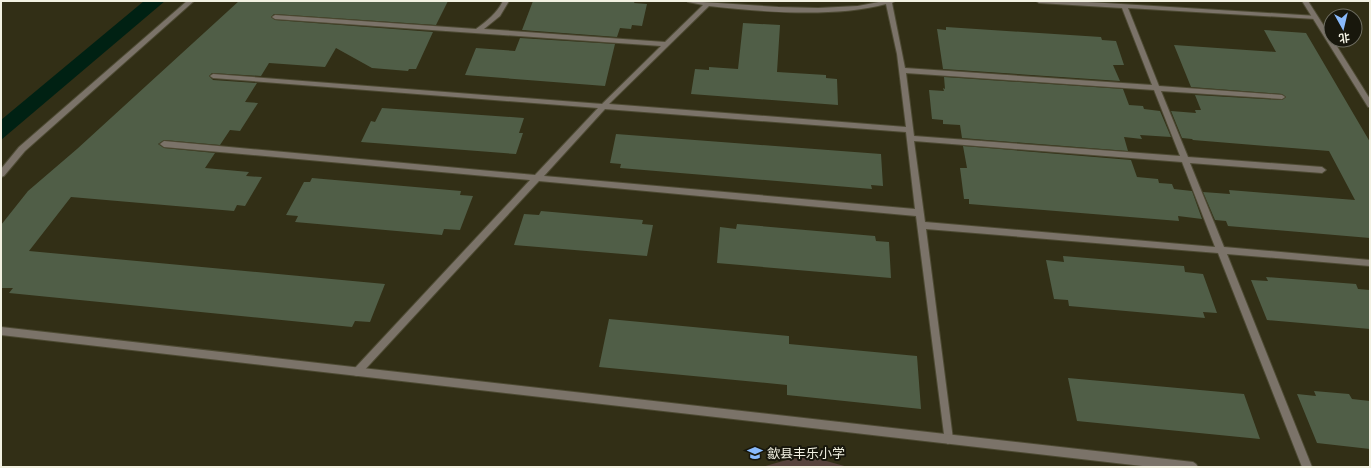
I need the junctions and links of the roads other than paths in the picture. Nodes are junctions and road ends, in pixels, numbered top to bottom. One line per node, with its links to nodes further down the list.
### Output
1 (191, 1): 23 (street)
2 (506, 1): 11 (street)
3 (690, 1): 7 (street)
4 (1039, 1): 8 (street)
5 (1305, 1): 10 (street)
6 (890, 2): 7 (street); 13 (street)
7 (708, 4): 12 (street)
8 (1124, 6): 10 (street); 15 (street)
9 (275, 17): 11 (street)
10 (1315, 17): 17 (street)
11 (477, 31): 12 (street)
12 (667, 44): 18 (street)
13 (902, 70): 15 (street); 19 (street)
14 (213, 76): 18 (street)
15 (1156, 88): 16 (street); 21 (street)
16 (1282, 97)
17 (1370, 105)
18 (604, 106): 19 (street); 24 (street)
19 (910, 134): 21 (street); 25 (street)
20 (164, 144): 24 (street)
21 (1185, 159): 22 (street); 27 (street)
22 (1322, 170)
23 (1, 174)
24 (537, 178): 25 (street); 30 (street)
25 (920, 213): 26 (street)
26 (921, 225): 27 (street); 31 (street)
27 (1221, 250): 28 (street); 33 (street)
28 (1370, 262)
29 (1, 331): 30 (street)
30 (358, 372): 31 (street)
31 (948, 439): 32 (street)
32 (1193, 467)
33 (1307, 467)

